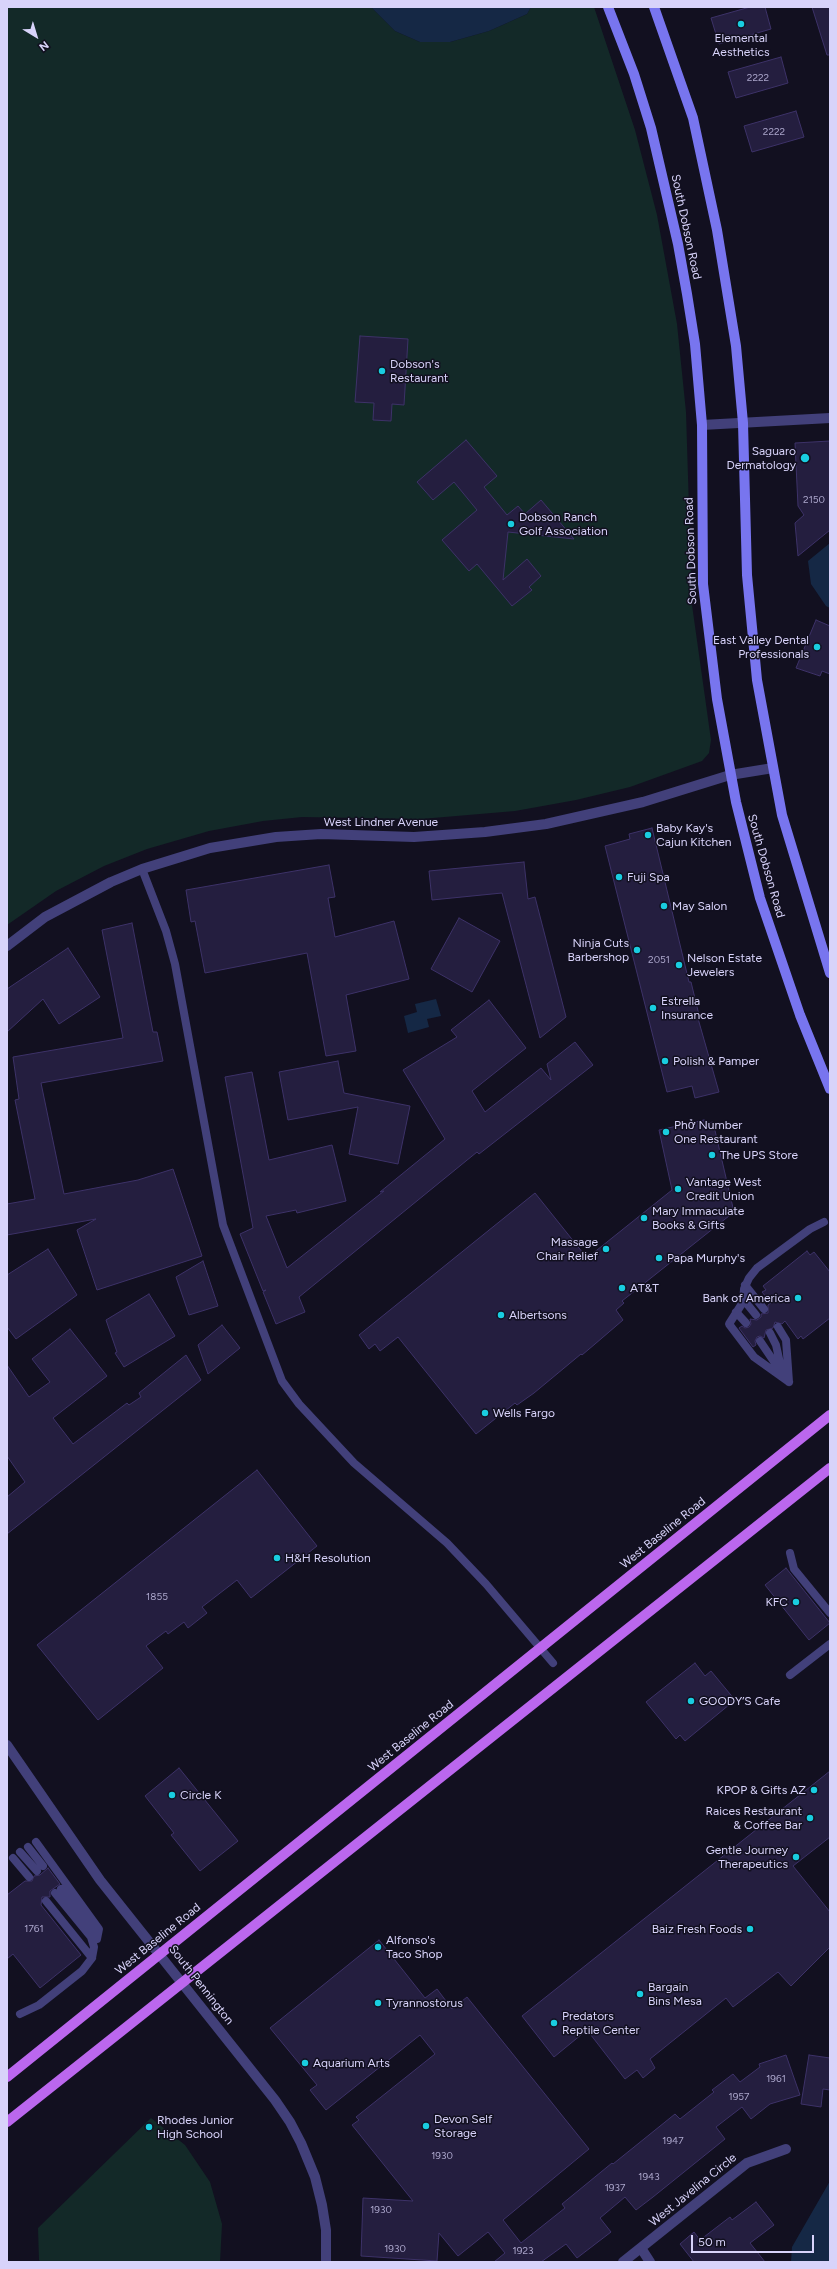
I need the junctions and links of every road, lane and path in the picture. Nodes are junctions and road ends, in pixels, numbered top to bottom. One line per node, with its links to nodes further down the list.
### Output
1 (608, 7): 5 (main road, South Dobson Road)
2 (654, 7): 4 (main road)
3 (830, 418): 4 (street)
4 (743, 423): 5 (street); 6 (main road)
5 (702, 425): 7 (main road, South Dobson Road)
6 (773, 768): 7 (street, West Lindner Avenue); 10 (main road)
7 (730, 775): 8 (street, West Lindner Avenue); 11 (main road, South Dobson Road)
8 (142, 869): 9 (street, West Lindner Avenue); 28 (lane)
9 (7, 946)
10 (830, 973)
11 (830, 1089)
12 (824, 1222): 13 (lane)
13 (746, 1285): 14 (lane); 15 (lane)
14 (743, 1299): 16 (lane); 17 (lane)
15 (764, 1308)
16 (736, 1312): 18 (lane); 22 (lane)
17 (756, 1315)
18 (746, 1323)
19 (778, 1327): 22 (lane)
20 (770, 1333): 22 (lane)
21 (760, 1341): 22 (lane)
22 (790, 1382)
23 (830, 1415): 28 (main road, West Baseline Road)
24 (830, 1468): 42 (main road)
25 (790, 1553): 26 (lane)
26 (830, 1613)
27 (830, 1644): 30 (lane)
28 (541, 1649): 29 (lane); 40 (main road, West Baseline Road)
29 (552, 1663)
30 (790, 1675)
31 (7, 1744): 40 (street, South Pennington)
32 (36, 1842): 38 (lane)
33 (28, 1847): 34 (lane)
34 (20, 1852)
35 (13, 1858): 36 (lane)
36 (29, 1877)
37 (46, 1900): 41 (lane)
38 (97, 1939): 39 (lane); 39 (lane)
39 (94, 1948): 41 (lane)
40 (160, 1954): 42 (street, South Pennington); 44 (main road, West Baseline Road)
41 (92, 1958): 43 (lane)
42 (182, 1982): 45 (main road); 48 (street, South Pennington)
43 (20, 2014)
44 (7, 2077)
45 (7, 2122)
46 (786, 2149): 47 (street, West Javelina Circle)
47 (641, 2248): 49 (street, West Javelina Circle); 50 (street)
48 (326, 2262)
49 (623, 2262)
50 (650, 2262)

